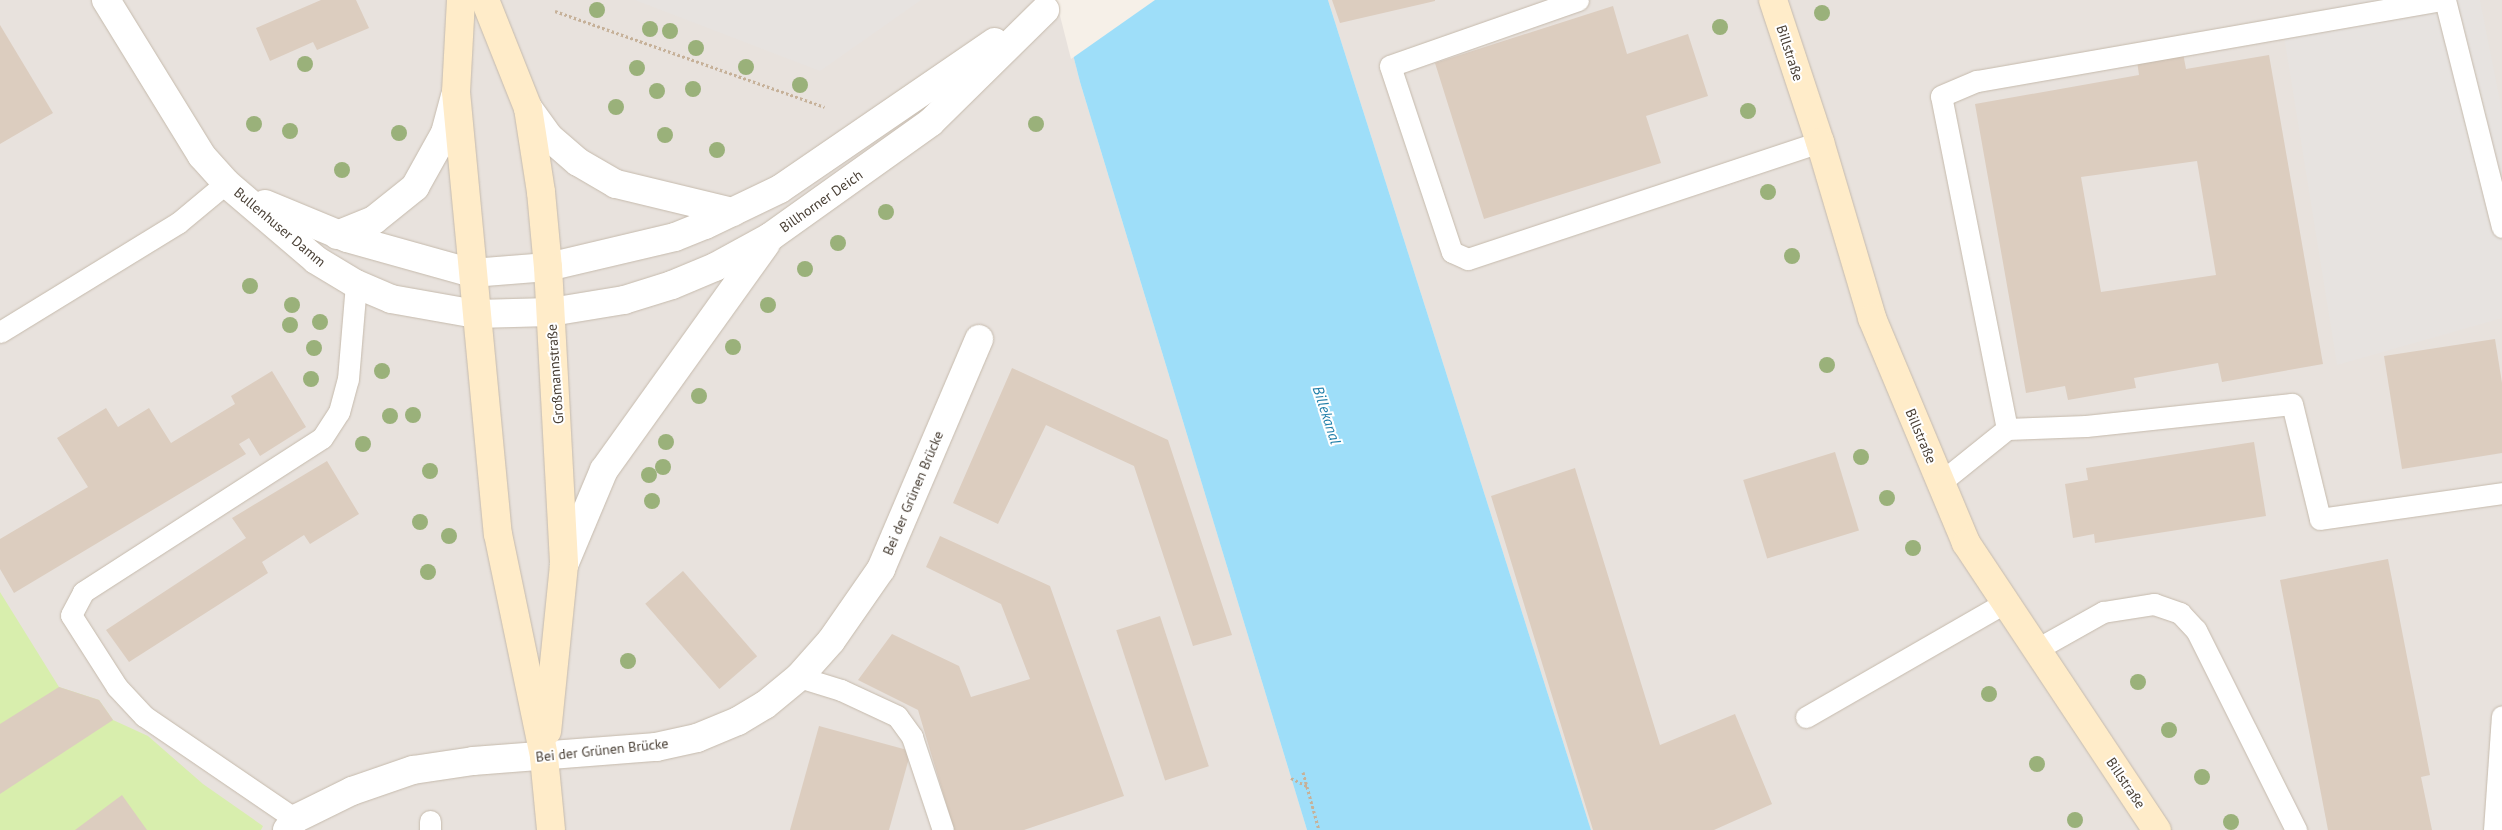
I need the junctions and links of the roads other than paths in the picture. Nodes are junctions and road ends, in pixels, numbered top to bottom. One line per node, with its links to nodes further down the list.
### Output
1 (106, 0): 11 (street, Bullenhuser Damm)
2 (461, 0): 8 (main road, Großmannstraße)
3 (485, 0): 9 (main road, Großmannstraße)
4 (1578, 0): 10 (lane)
5 (1773, 0): 10 (main road, Billstraße)
6 (2444, 0): 13 (lane); 23 (lane)
7 (1052, 5): 12 (street, Billhorner Deich); 15 (street, Billhorner Deich)
8 (456, 92): 14 (street); 17 (main road, Großmannstraße)
9 (528, 108): 12 (street); 16 (main road, Großmannstraße)
10 (1820, 142): 24 (main road, Billstraße)
11 (226, 183): 14 (street, Bullenhuser Damm); 18 (street, Bullenhuser Damm); 21 (lane)
12 (733, 212): 16 (street, Billhorner Deich)
13 (2502, 227)
14 (337, 235): 17 (street, Bullenhuser Damm)
15 (770, 237): 19 (street, Billhorner Deich); 26 (street)
16 (548, 267): 17 (street, Billhorner Deich); 19 (main road, Großmannstraße)
17 (472, 273): 20 (main road, Großmannstraße)
18 (356, 284): 20 (street, Bullenhuser Damm); 33 (lane)
19 (552, 312): 20 (street, Billhorner Deich); 26 (main road, Großmannstraße)
20 (476, 314): 32 (main road, Großmannstraße)
21 (0, 332)
22 (980, 339): 29 (street, Bei der Grünen Brücke)
23 (2007, 429): 24 (lane); 25 (lane)
24 (1941, 482): 27 (main road, Billstraße)
25 (2502, 494)
26 (564, 565): 32 (main road, Großmannstraße)
27 (2006, 602): 28 (main road, Billstraße); 31 (lane)
28 (2037, 649): 36 (main road, Billstraße); 37 (lane)
29 (799, 677): 32 (street, Bei der Grünen Brücke); 35 (lane)
30 (2502, 716): 38 (lane)
31 (1806, 717)
32 (544, 757): 33 (street, Bei der Grünen Brücke); 34 (main road, Großmannstraße)
33 (291, 825)
34 (551, 830)
35 (943, 830)
36 (2158, 830)
37 (2296, 830)
38 (2494, 830)

